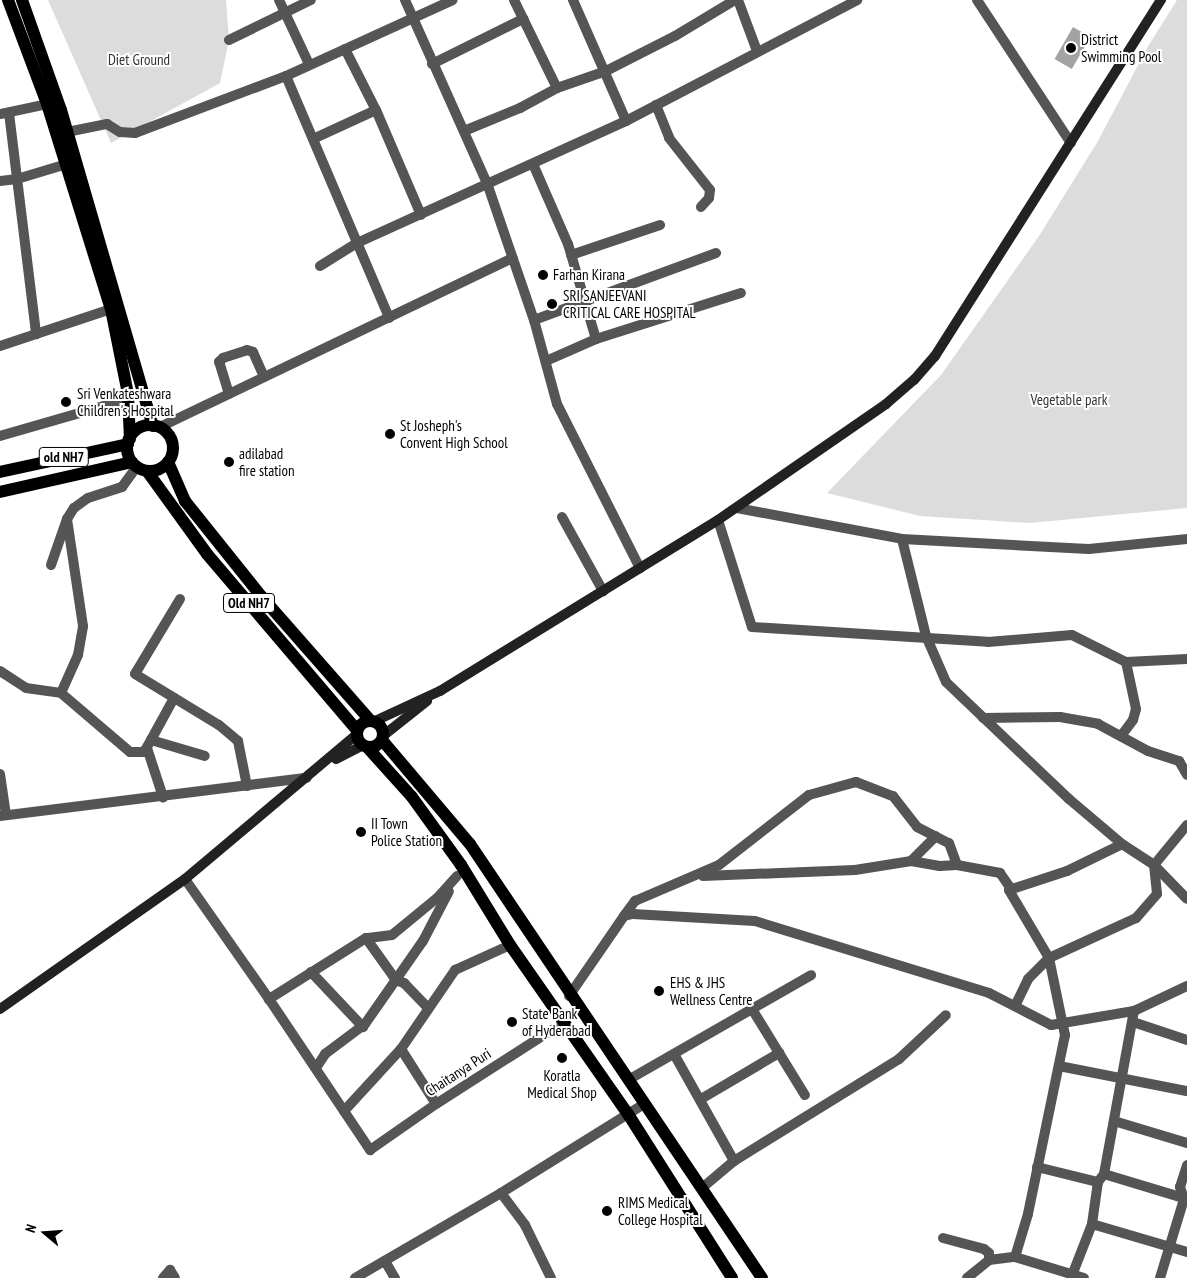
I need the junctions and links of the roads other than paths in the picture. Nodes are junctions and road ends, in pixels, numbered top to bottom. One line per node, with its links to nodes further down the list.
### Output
1 (8, 0): 24 (main road)
2 (22, 0): 30 (main road)
3 (279, 0): 13 (street)
4 (311, 0): 13 (street)
5 (405, 0): 14 (street)
6 (453, 0): 14 (street)
7 (514, 0): 15 (street)
8 (572, 0): 21 (street)
9 (736, 0): 18 (street); 21 (street)
10 (858, 0): 18 (street)
11 (978, 0): 32 (street)
12 (1162, 0): 32 (main road)
13 (285, 12): 16 (street); 19 (street)
14 (413, 17): 17 (street); 20 (street)
15 (523, 19): 20 (street); 23 (street)
16 (229, 40)
17 (345, 49): 19 (street); 26 (street)
18 (757, 51): 25 (street)
19 (309, 64): 22 (street)
20 (432, 64): 29 (street)
21 (606, 71): 23 (street); 28 (street)
22 (286, 76): 30 (street); 31 (street)
23 (557, 88): 29 (street)
24 (47, 104): 27 (street); 33 (main road)
25 (656, 105): 28 (street); 38 (street)
26 (376, 110): 31 (street); 39 (street)
27 (4, 113): 35 (street)
28 (626, 121): 34 (street)
29 (464, 131): 37 (street)
30 (67, 132): 58 (main road)
31 (313, 139): 41 (street)
32 (1070, 143): 65 (main road)
33 (67, 164): 35 (street); 48 (main road)
34 (533, 164): 37 (street); 43 (street)
35 (17, 179): 36 (street); 51 (street)
36 (0, 181)
37 (487, 183): 39 (street); 44 (street)
38 (701, 208)
39 (421, 215): 41 (street)
40 (660, 225): 43 (street)
41 (356, 243): 45 (street); 49 (street)
42 (716, 253): 47 (street)
43 (571, 255): 47 (street)
44 (513, 258): 49 (street); 50 (street)
45 (320, 266)
46 (741, 293): 52 (street)
47 (586, 302): 50 (street); 52 (street)
48 (111, 309): 51 (street); 57 (main road)
49 (389, 318): 55 (street)
50 (534, 320): 54 (street)
51 (36, 334): 53 (street)
52 (596, 339): 54 (street)
53 (0, 346)
54 (546, 361): 72 (street)
55 (264, 377): 56 (street); 56 (street)
56 (229, 394): 58 (street)
57 (128, 399): 59 (street); 60 (main road)
58 (157, 426): 60 (main road); 61 (main road, Old NH7)
59 (0, 436)
60 (129, 441): 62 (main road, Old NH7); 63 (main road, old NH7)
61 (168, 462): 62 (main road, Old NH7); 83 (main road, Old NH7)
62 (138, 466): 64 (main road, Old NH7); 67 (street); 86 (main road, Old NH7)
63 (0, 472)
64 (0, 492)
65 (737, 508): 68 (main road); 69 (street)
66 (562, 517): 73 (street)
67 (67, 519): 71 (street); 80 (street)
68 (718, 520): 72 (main road); 75 (street)
69 (902, 539): 70 (street); 75 (street)
70 (1187, 539)
71 (51, 565)
72 (640, 568): 73 (main road)
73 (603, 591): 79 (main road)
74 (180, 599): 81 (street)
75 (926, 636): 77 (street); 82 (street)
76 (1187, 660): 77 (street)
77 (1126, 662): 84 (street)
78 (0, 671): 80 (street)
79 (440, 691): 83 (main road); 85 (main road)
80 (61, 693): 87 (street)
81 (174, 698): 87 (street); 93 (street)
82 (983, 718): 84 (street); 99 (street)
83 (373, 721): 85 (main road); 86 (main road)
84 (1121, 736): 89 (street)
85 (383, 738): 86 (main road); 117 (main road)
86 (361, 739): 92 (main road); 104 (main road, Old NH7)
87 (149, 744): 88 (street); 94 (street)
88 (205, 756)
89 (1183, 762): 91 (street)
90 (0, 774): 95 (street)
91 (1187, 775)
92 (308, 778): 93 (street); 106 (main road)
93 (247, 786): 94 (street)
94 (163, 797): 95 (street)
95 (3, 815)
96 (1187, 825): 103 (street)
97 (919, 829): 98 (street); 100 (street); 105 (street)
98 (936, 836): 100 (street); 102 (street)
99 (1122, 844): 103 (street); 107 (street)
100 (921, 850): 101 (street)
101 (910, 861): 102 (street); 105 (street)
102 (957, 865): 107 (street)
103 (1154, 866): 108 (street); 112 (street)
104 (459, 870): 110 (street); 111 (main road, Old NH7); 115 (street)
105 (695, 876): 109 (street)
106 (185, 878): 118 (street); 121 (main road)
107 (1011, 889): 112 (street)
108 (1187, 900)
109 (624, 916): 117 (street); 119 (street)
110 (366, 938): 113 (street); 115 (street)
111 (510, 945): 120 (street); 126 (main road, Old NH7)
112 (1049, 958): 119 (street); 127 (street)
113 (311, 972): 118 (street); 128 (street)
114 (811, 975): 122 (street)
115 (396, 980): 120 (street); 128 (street)
116 (1187, 986): 123 (street)
117 (569, 996): 135 (main road)
118 (269, 999): 134 (street)
119 (1015, 1006): 127 (street)
120 (428, 1008): 130 (street)
121 (0, 1009)
122 (752, 1009): 131 (street); 132 (street)
123 (1134, 1011): 125 (street); 127 (street)
124 (946, 1015): 146 (street)
125 (1134, 1022): 129 (street); 136 (street)
126 (566, 1024): 140 (street, Chaitanya Puri); 143 (main road, Old NH7)
127 (1065, 1024): 133 (street)
128 (363, 1027): 134 (street)
129 (1187, 1040)
130 (400, 1049): 140 (street); 142 (street)
131 (779, 1053): 138 (street); 139 (street)
132 (674, 1054): 135 (street); 139 (street)
133 (1059, 1066): 136 (street); 148 (street)
134 (316, 1068): 142 (street)
135 (628, 1080): 141 (main road)
136 (1123, 1080): 137 (street); 144 (street)
137 (1187, 1091)
138 (805, 1095)
139 (700, 1099): 146 (street)
140 (436, 1104): 142 (street, Chaitanya Puri)
141 (644, 1104): 143 (street); 150 (main road)
142 (344, 1111)
143 (628, 1114): 151 (street); 166 (main road, Old NH7)
144 (1114, 1121): 145 (street); 149 (street)
145 (1187, 1143)
146 (734, 1160): 150 (street)
147 (1187, 1165): 152 (street)
148 (1037, 1167): 149 (street); 157 (street)
149 (1101, 1178): 152 (street); 153 (street)
150 (702, 1188): 167 (main road)
151 (501, 1193): 159 (street); 165 (street)
152 (1185, 1199): 155 (street)
153 (1092, 1224): 155 (street); 160 (street)
154 (943, 1238): 158 (street)
155 (1169, 1246): 156 (street); 169 (street)
156 (1187, 1252)
157 (1015, 1257): 158 (street); 160 (street)
158 (989, 1260): 168 (street)
159 (386, 1261): 163 (street); 164 (street)
160 (1077, 1277)
161 (163, 1278): 162 (street)
162 (175, 1278)
163 (355, 1278)
164 (394, 1278)
165 (551, 1278)
166 (732, 1278)
167 (762, 1278)
168 (966, 1278)
169 (1160, 1278)

